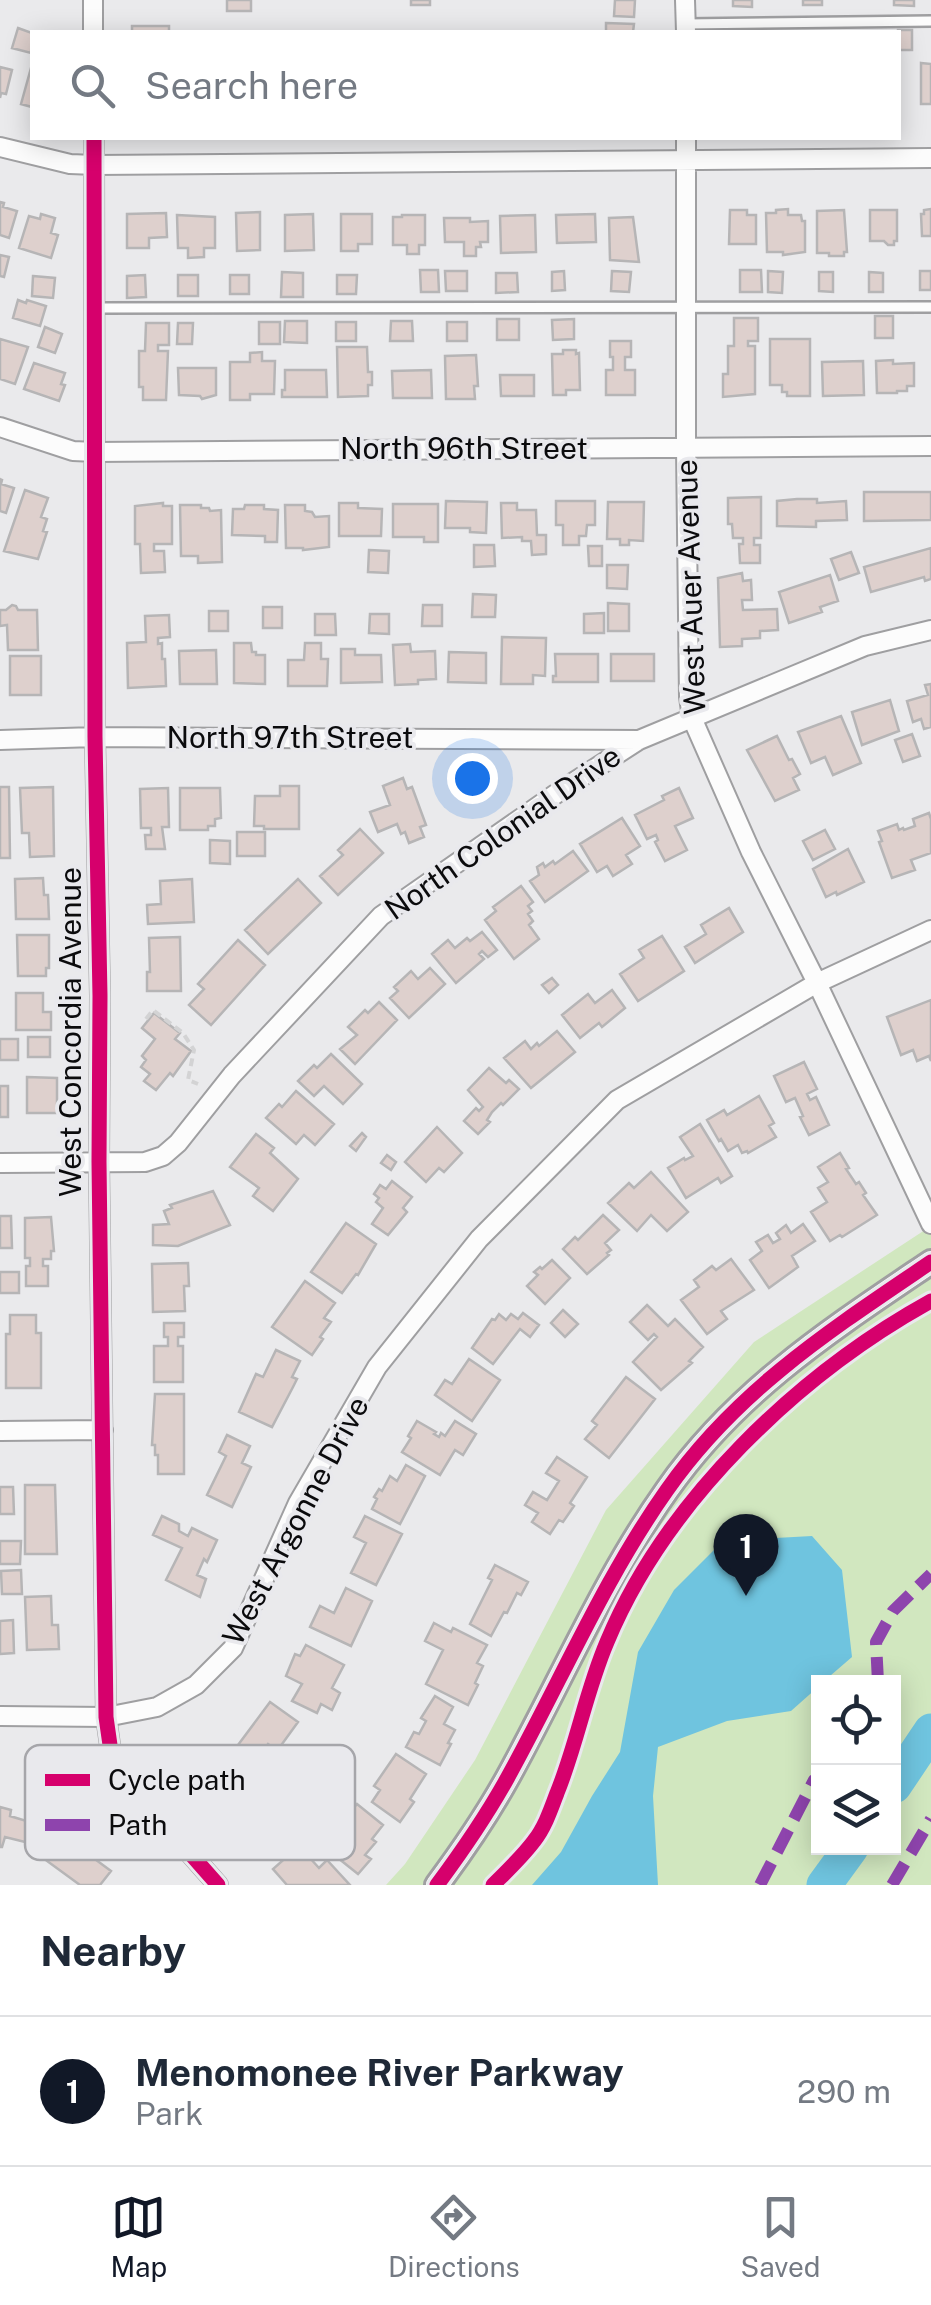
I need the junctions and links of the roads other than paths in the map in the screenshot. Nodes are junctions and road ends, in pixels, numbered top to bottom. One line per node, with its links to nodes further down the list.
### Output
1 (92, 0): 5 (street)
2 (686, 0): 4 (street)
3 (931, 21): 4 (lane)
4 (686, 28)
5 (93, 30)
6 (94, 140): 11 (street, West Concordia Avenue)
7 (686, 140): 10 (street, West Auer Avenue)
8 (0, 147): 11 (street)
9 (931, 158): 10 (street)
10 (686, 159): 11 (street); 12 (street, West Auer Avenue)
11 (95, 165): 14 (street, West Concordia Avenue)
12 (686, 307): 13 (lane); 14 (lane); 17 (street, West Auer Avenue)
13 (931, 307)
14 (94, 308): 18 (street, West Concordia Avenue)
15 (0, 428): 18 (street, North 96th Street)
16 (931, 446): 17 (street, North 96th Street)
17 (686, 448): 18 (street, North 96th Street); 20 (street, West Auer Avenue)
18 (94, 452): 21 (street, West Concordia Avenue)
19 (931, 630): 20 (street, North Colonial Drive)
20 (692, 718): 23 (street, North Colonial Drive); 25 (street, West Auer Avenue)
21 (96, 737): 22 (street, North 97th Street); 23 (street, North 97th Street); 26 (street, West Concordia Avenue)
22 (0, 740)
23 (640, 740): 26 (street, North Colonial Drive)
24 (931, 930): 25 (street, West Argonne Drive)
25 (817, 982): 28 (street, West Auer Avenue); 33 (street, West Argonne Drive)
26 (99, 1162): 27 (street, North Colonial Drive); 30 (street, West Concordia Avenue)
27 (0, 1164)
28 (931, 1224)
29 (931, 1262): 37 (street)
30 (103, 1430): 31 (street); 33 (street, West Concordia Avenue)
31 (0, 1431)
32 (0, 1716): 33 (street, West Argonne Drive)
33 (106, 1717): 34 (street, West Concordia Avenue)
34 (110, 1745)
35 (196, 1860): 36 (street, West Concordia Avenue)
36 (218, 1885)
37 (437, 1885)

